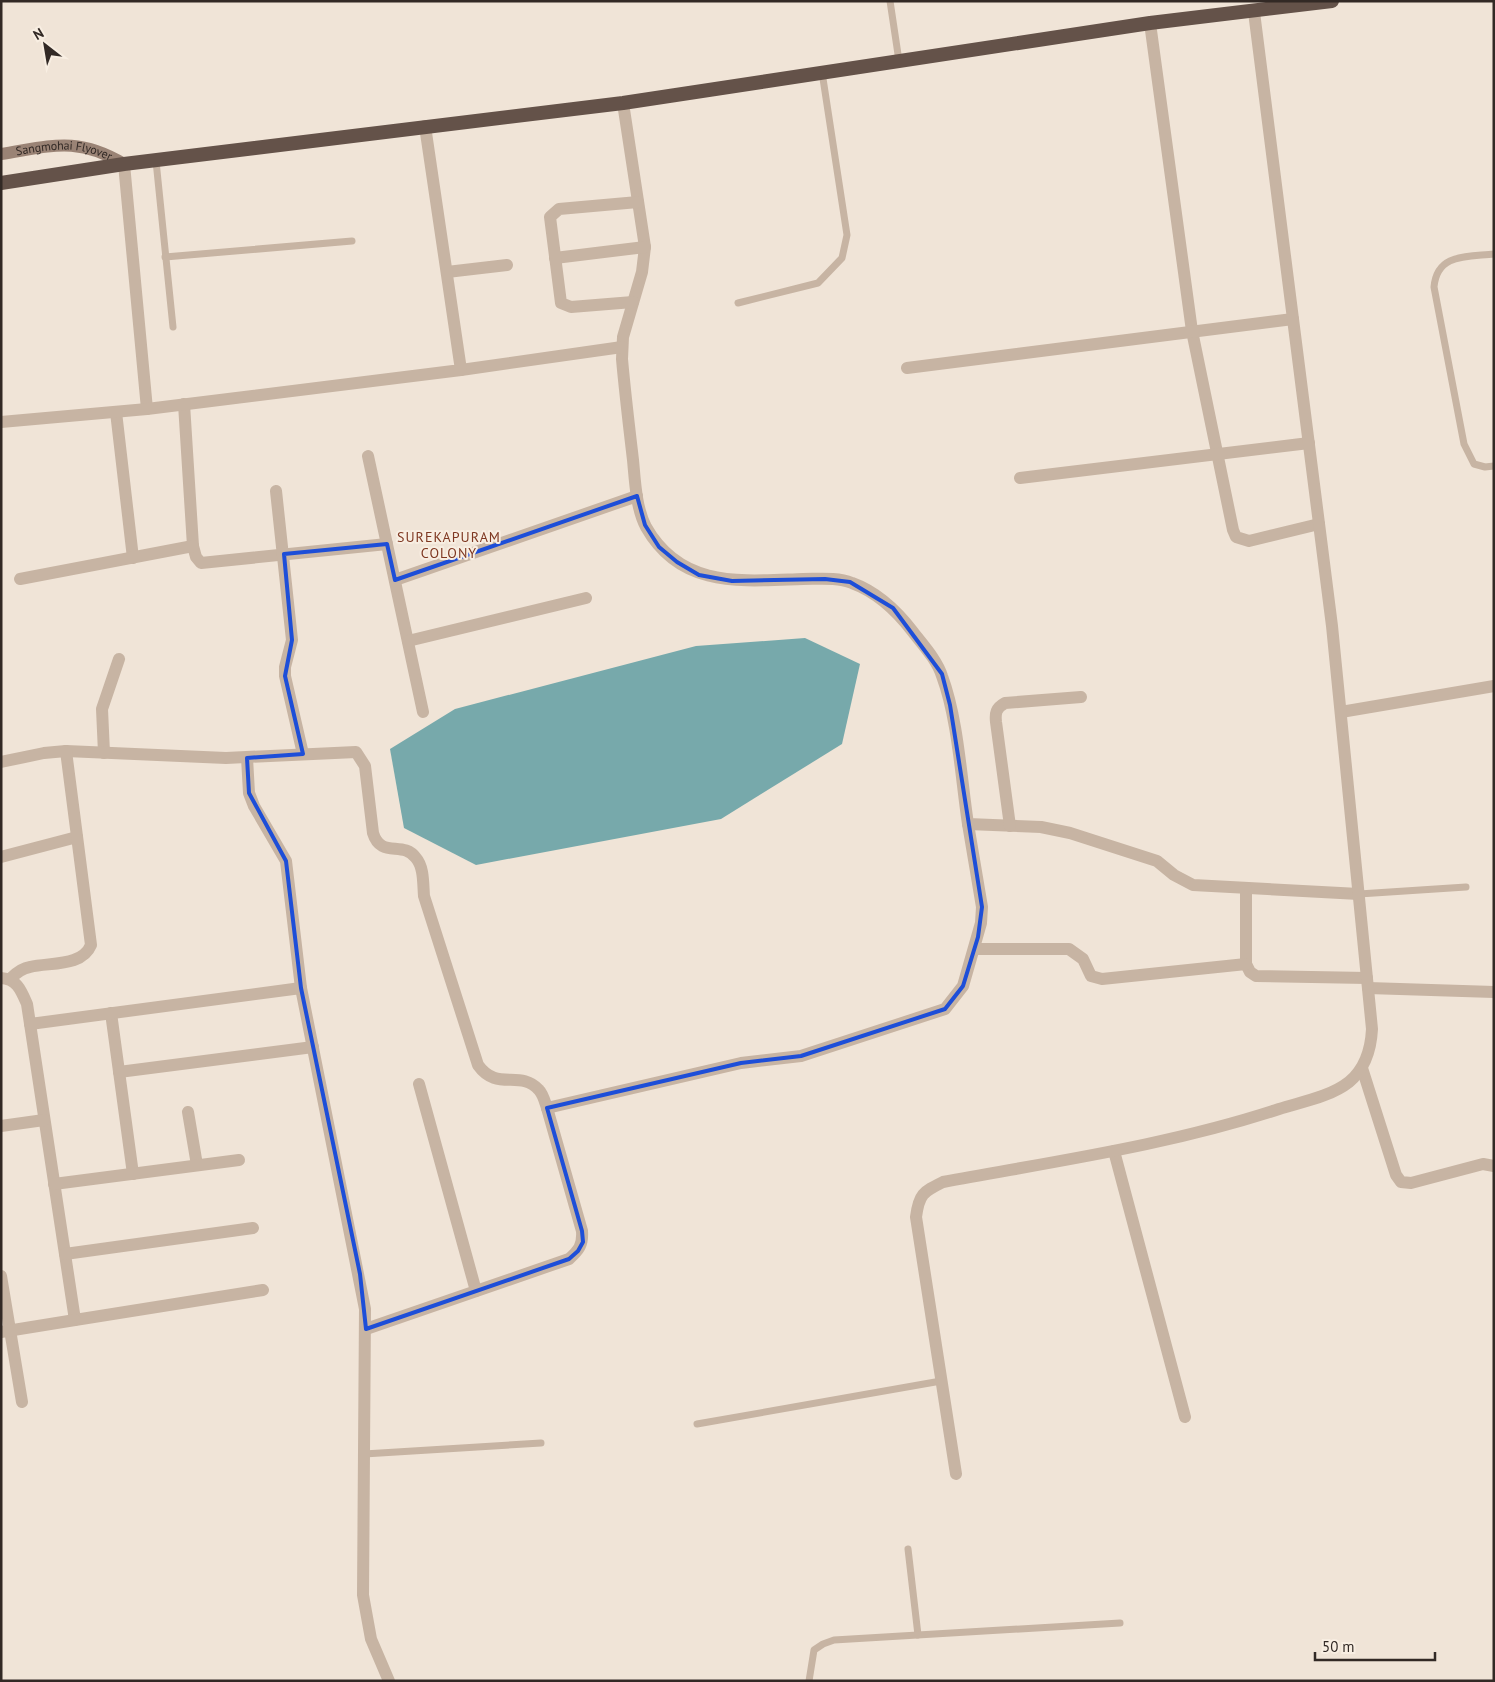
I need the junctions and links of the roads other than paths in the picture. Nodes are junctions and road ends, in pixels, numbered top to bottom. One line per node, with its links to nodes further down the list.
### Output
1 (890, 1): 5 (lane)
2 (1332, 1): 3 (highway)
3 (1254, 12): 4 (highway); 23 (street)
4 (1150, 23): 5 (highway); 25 (street)
5 (899, 61): 6 (highway)
6 (822, 72): 7 (highway); 22 (lane)
7 (623, 103): 8 (highway); 13 (street)
8 (426, 126): 10 (highway); 20 (street)
9 (1, 154): 11 (main road, Sangmohai Flyover)
10 (156, 161): 11 (highway); 17 (lane)
11 (124, 164): 12 (highway); 30 (street)
12 (1, 183)
13 (638, 202): 15 (street); 18 (street)
14 (352, 241): 17 (lane)
15 (645, 247): 18 (street); 21 (street)
16 (1494, 254): 36 (lane)
17 (165, 257): 24 (lane)
18 (555, 258): 21 (street)
19 (507, 265): 20 (street)
20 (447, 272): 28 (street)
21 (633, 302): 26 (street)
22 (738, 303)
23 (1293, 318): 25 (street); 33 (street)
24 (173, 327)
25 (1192, 331): 27 (street); 34 (street)
26 (622, 348): 28 (street); 39 (street)
27 (908, 368)
28 (462, 370): 29 (street)
29 (184, 404): 30 (street); 42 (street)
30 (147, 409): 31 (street)
31 (116, 412): 32 (street); 44 (street)
32 (1, 422)
33 (1309, 442): 34 (street); 40 (street)
34 (1217, 454): 37 (street); 40 (street)
35 (368, 456): 41 (street)
36 (1494, 466)
37 (1020, 478)
38 (276, 491): 43 (street)
39 (637, 496): 46 (street); 59 (street)
40 (1319, 524): 53 (street)
41 (387, 544): 43 (street); 46 (street)
42 (193, 546): 43 (street); 44 (street)
43 (284, 554): 56 (street)
44 (133, 558): 45 (street)
45 (20, 579)
46 (395, 580): 48 (street)
47 (586, 598): 48 (street)
48 (408, 640): 52 (street)
49 (119, 659): 55 (street)
50 (1494, 686): 53 (street)
51 (1081, 697): 60 (street)
52 (423, 712)
53 (1341, 712): 65 (street)
54 (66, 752): 55 (street); 58 (street); 61 (street)
55 (104, 753): 57 (street)
56 (303, 754): 57 (street); 78 (street)
57 (247, 758): 70 (street)
58 (1, 762)
59 (968, 824): 60 (street); 66 (street)
60 (1010, 826): 64 (street)
61 (77, 837): 62 (street); 68 (street)
62 (1, 857)
63 (1466, 887): 65 (lane)
64 (1246, 888): 65 (street); 67 (street)
65 (1359, 894): 69 (street)
66 (974, 949): 67 (street); 78 (street)
67 (1246, 964): 69 (street)
68 (5, 978): 73 (street)
69 (1368, 983): 71 (street); 75 (street)
70 (301, 988): 72 (street); 74 (street)
71 (1494, 992)
72 (111, 1013): 73 (street); 76 (street)
73 (30, 1024): 80 (street)
74 (313, 1046): 76 (street); 94 (street)
75 (1362, 1068): 82 (street); 85 (street)
76 (119, 1072): 86 (street)
77 (419, 1084): 92 (street)
78 (547, 1108): 92 (street)
79 (188, 1112): 84 (street)
80 (44, 1120): 81 (street); 87 (street)
81 (1, 1126)
82 (1114, 1151): 96 (street); 98 (street)
83 (239, 1160): 84 (street)
84 (197, 1165): 86 (street)
85 (1494, 1166)
86 (133, 1174): 87 (street)
87 (54, 1184): 89 (street)
88 (252, 1228): 89 (street)
89 (65, 1254): 93 (street)
90 (1, 1276): 95 (street)
91 (264, 1290): 93 (street)
92 (476, 1291): 94 (street)
93 (75, 1320): 95 (street)
94 (366, 1329): 101 (street)
95 (6, 1331): 97 (street)
96 (941, 1381): 99 (lane); 102 (street)
97 (22, 1402)
98 (1185, 1417)
99 (697, 1424)
100 (541, 1443): 101 (lane)
101 (364, 1454): 106 (street)
102 (956, 1474)
103 (908, 1549): 105 (lane)
104 (1120, 1623): 105 (lane)
105 (918, 1635): 107 (lane)
106 (389, 1681)
107 (809, 1681)

